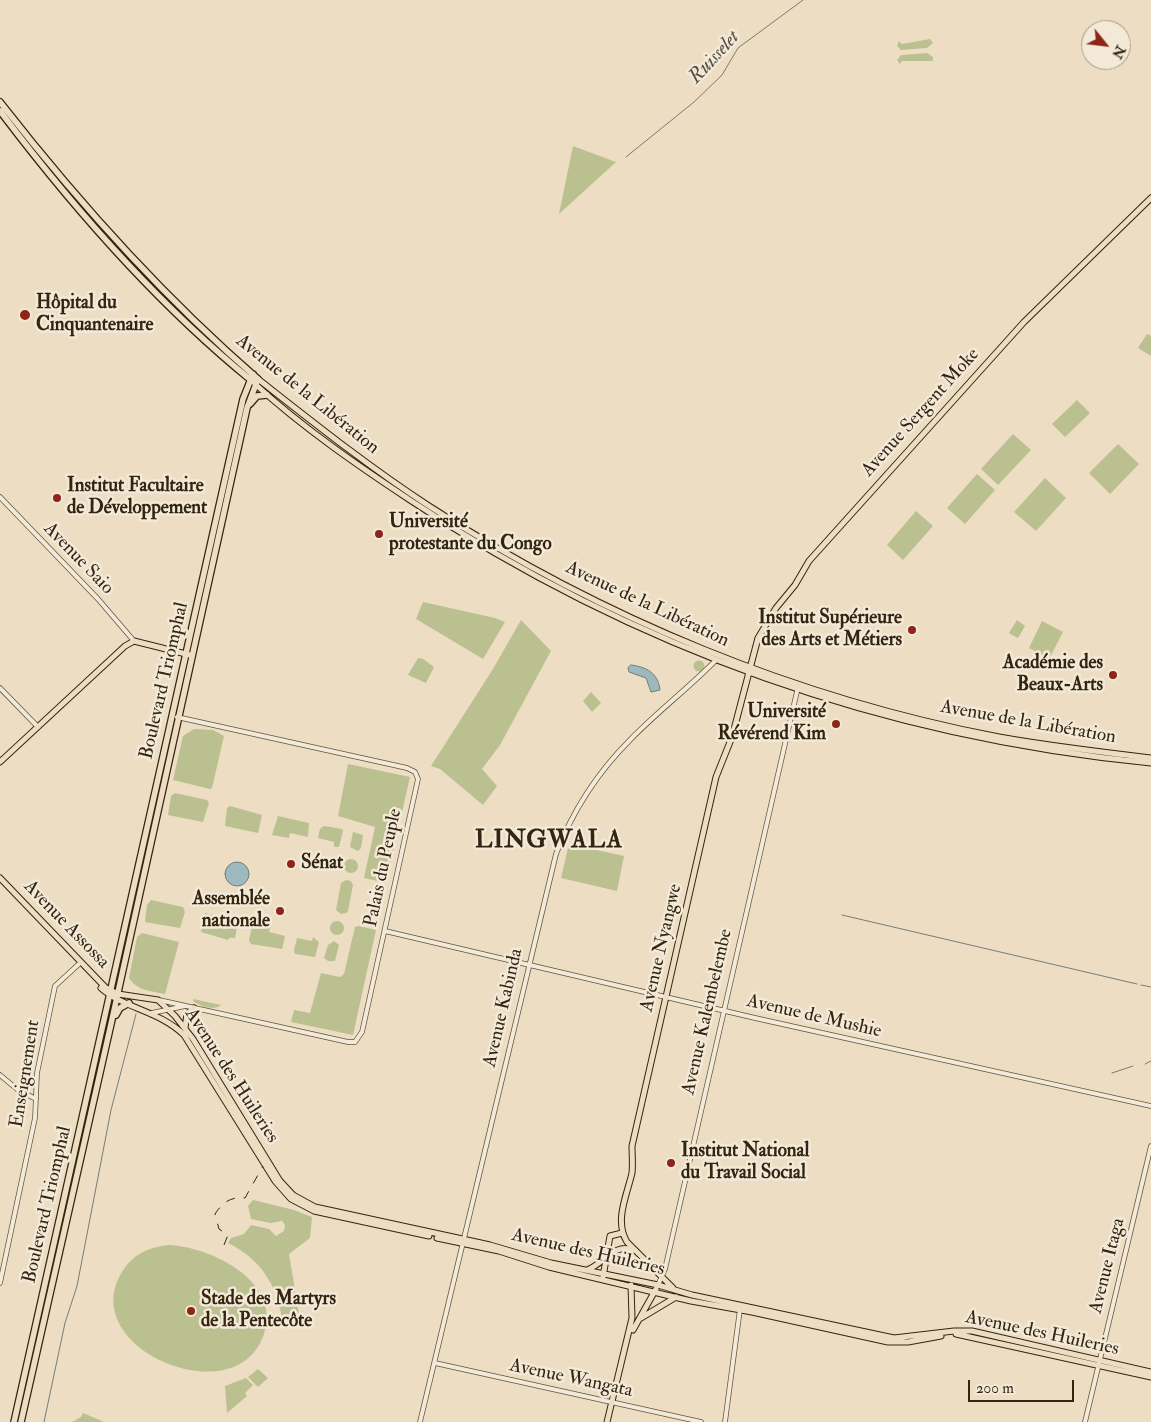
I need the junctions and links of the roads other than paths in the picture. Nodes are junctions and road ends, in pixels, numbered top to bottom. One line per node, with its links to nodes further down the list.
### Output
1 (0, 102): 5 (highway, Avenue de la Libération)
2 (0, 111): 4 (highway, Avenue de la Libération)
3 (1151, 198): 15 (main road, Avenue Sergent Moke)
4 (241, 372): 5 (highway, Avenue de la Libération); 7 (highway)
5 (254, 379): 6 (main road, Avenue de la Libération); 7 (highway, Boulevard Triomphal); 8 (highway, Boulevard Triomphal); 12 (main road, Avenue de la Libération)
6 (267, 395): 8 (highway); 14 (main road, Avenue de la Libération)
7 (242, 399): 11 (highway, Boulevard Triomphal)
8 (247, 408): 13 (highway, Boulevard Triomphal)
9 (0, 497): 10 (street, Avenue Saio)
10 (134, 641): 11 (main road); 20 (main road)
11 (186, 654): 13 (main road); 18 (highway, Boulevard Triomphal)
12 (720, 655): 14 (street, Avenue Kabinda); 15 (main road, Avenue de la Libération)
13 (193, 656): 19 (highway, Boulevard Triomphal)
14 (715, 660): 15 (main road, Avenue de la Libération); 28 (street, Avenue Kabinda)
15 (748, 670): 16 (main road, Avenue de la Libération); 32 (main road, Avenue Nyangwe)
16 (798, 687): 21 (main road, Avenue de la Libération); 23 (main road, Avenue de la Libération); 39 (street, Avenue Kalembelembe)
17 (0, 688): 20 (street)
18 (172, 716): 19 (street, Palais du Peuple); 29 (highway, Boulevard Triomphal)
19 (179, 717): 26 (street, Palais du Peuple); 30 (highway, Boulevard Triomphal)
20 (38, 727): 22 (main road)
21 (1151, 758)
22 (0, 762)
23 (1151, 763)
24 (0, 878): 27 (main road, Avenue Assossa)
25 (0, 883): 27 (main road, Avenue Assossa)
26 (385, 930): 28 (street, Avenue de Mushie); 36 (street, Palais du Peuple)
27 (79, 964): 29 (main road, Avenue Assossa); 45 (street, Enseignement)
28 (529, 964): 32 (street, Avenue de Mushie); 49 (street, Avenue Kabinda)
29 (110, 993): 30 (main road, Avenue Assossa); 72 (highway, Boulevard Triomphal)
30 (117, 996): 31 (main road, Avenue des Huileries); 34 (main road, Avenue des Huileries); 41 (highway, Boulevard Triomphal)
31 (148, 997): 33 (main road, Avenue des Huileries); 38 (main road)
32 (666, 997): 39 (street, Avenue de Mushie); 48 (main road, Avenue Nyangwe)
33 (158, 1000): 35 (street, Palais du Peuple); 37 (main road, Avenue des Huileries)
34 (128, 1003): 38 (main road, Avenue des Huileries); 41 (highway)
35 (185, 1006): 36 (street, Palais du Peuple); 37 (street, Palais du Peuple)
36 (194, 1008): 42 (main road)
37 (168, 1009): 40 (street, Palais du Peuple); 42 (main road, Avenue des Huileries)
38 (145, 1010): 40 (main road, Avenue des Huileries)
39 (724, 1010): 46 (street, Avenue de Mushie); 55 (street, Avenue Kalembelembe)
40 (152, 1013): 43 (main road, Avenue des Huileries)
41 (112, 1024): 73 (highway, Boulevard Triomphal)
42 (185, 1028): 43 (main road, Avenue des Huileries)
43 (195, 1046): 49 (main road, Avenue des Huileries)
44 (0, 1075): 45 (street)
45 (36, 1099): 52 (street, Enseignement)
46 (1151, 1106)
47 (1151, 1146): 68 (street, Avenue Itaga)
48 (622, 1233): 50 (main road); 51 (main road)
49 (462, 1241): 53 (main road, Avenue des Huileries); 54 (main road, Avenue des Huileries); 67 (street, Avenue Kabinda)
50 (634, 1250): 51 (main road); 55 (main road)
51 (605, 1258): 53 (main road); 54 (main road)
52 (2, 1267): 57 (street, Enseignement)
53 (586, 1271): 54 (main road, Avenue des Huileries)
54 (603, 1277): 56 (main road, Avenue des Huileries); 59 (main road, Avenue des Huileries)
55 (661, 1277): 58 (street, Avenue Kalembelembe); 60 (main road)
56 (630, 1279): 58 (main road, Avenue des Huileries); 59 (main road)
57 (0, 1283)
58 (658, 1285): 60 (main road, Avenue des Huileries); 61 (main road, Avenue Kalembelembe)
59 (631, 1286): 61 (main road, Avenue des Huileries); 66 (main road)
60 (674, 1289): 63 (main road, Avenue des Huileries)
61 (655, 1291): 62 (main road, Avenue des Huileries); 64 (main road, Avenue Kalembelembe)
62 (676, 1297): 63 (main road, Avenue des Huileries); 64 (main road)
63 (740, 1307): 68 (main road, Avenue des Huileries); 77 (street)
64 (639, 1320): 65 (main road, Avenue Kalembelembe)
65 (632, 1330): 66 (street, Avenue Kalembelembe)
66 (627, 1338): 71 (main road)
67 (434, 1363): 71 (street, Avenue Wangata); 74 (street, Avenue Kabinda)
68 (1099, 1363): 69 (main road, Avenue des Huileries); 70 (main road, Avenue des Huileries); 78 (street, Avenue Itaga)
69 (1151, 1372)
70 (1151, 1377)
71 (611, 1401): 75 (main road); 76 (street, Avenue Wangata)
72 (14, 1422)
73 (21, 1422)
74 (420, 1422)
75 (607, 1422)
76 (701, 1422)
77 (725, 1422)
78 (1085, 1422)

